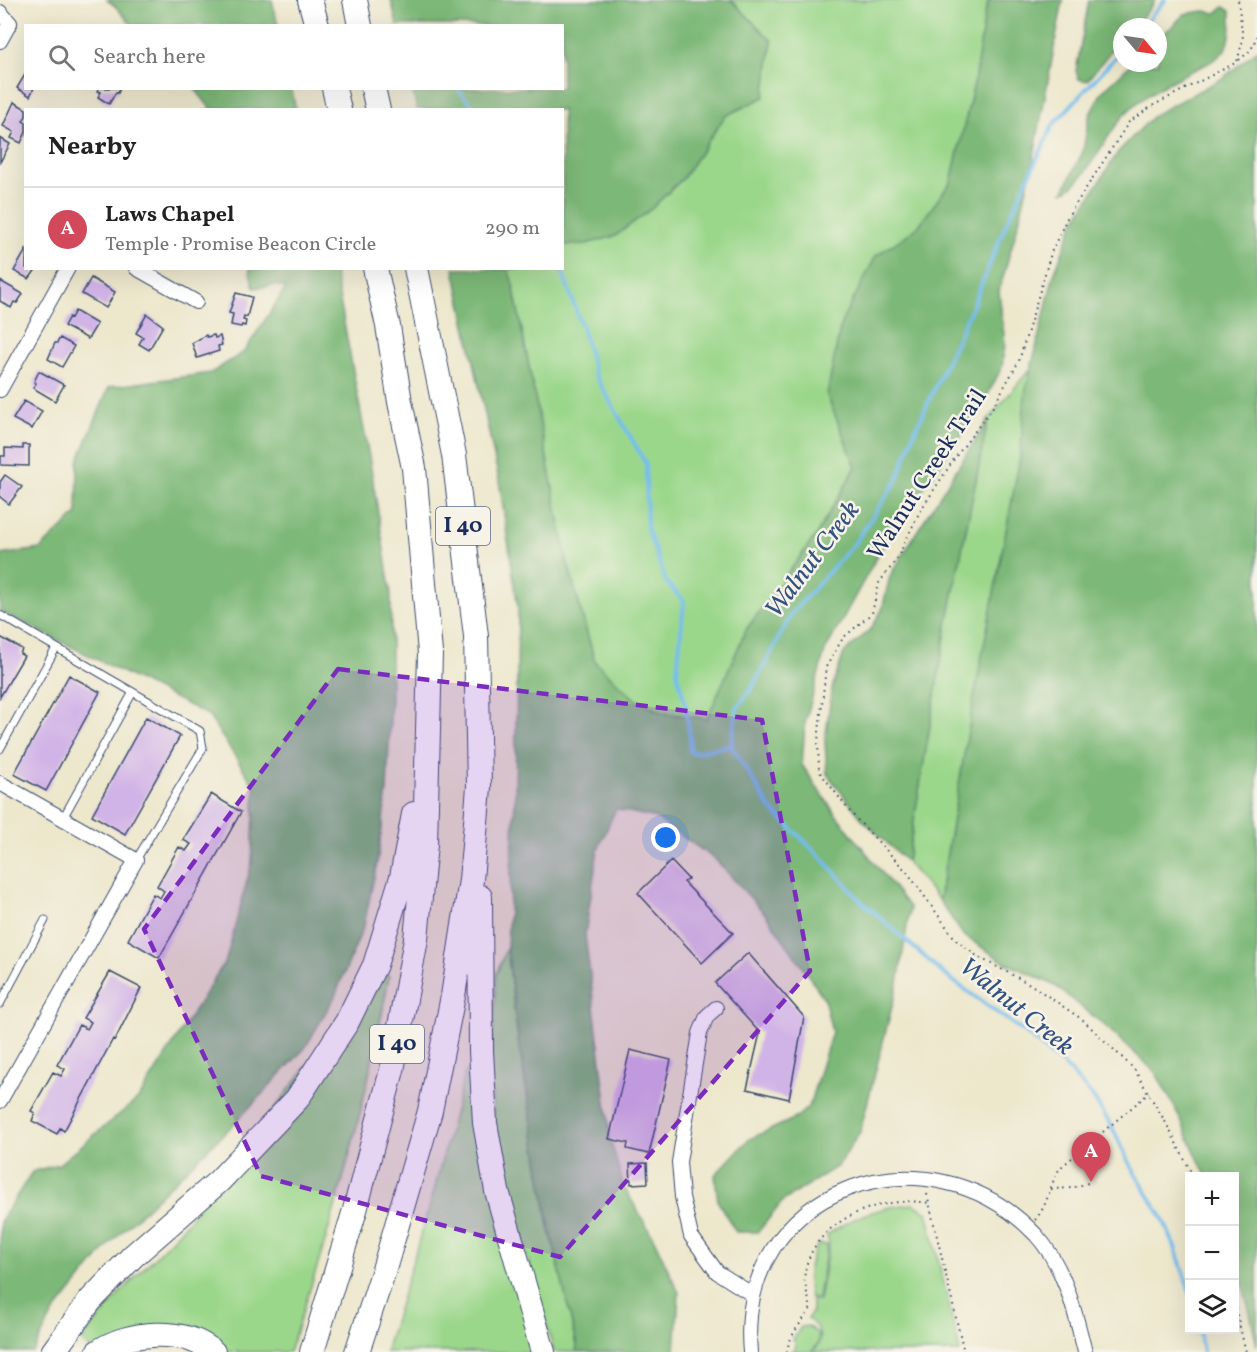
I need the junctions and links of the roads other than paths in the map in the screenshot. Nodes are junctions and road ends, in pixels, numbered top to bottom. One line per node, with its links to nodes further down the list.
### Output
1 (310, 0): 4 (highway)
2 (355, 0): 5 (highway)
3 (0, 12): 6 (street)
4 (316, 24)
5 (360, 24)
6 (0, 41)
7 (334, 90): 9 (highway)
8 (373, 90): 10 (highway)
9 (339, 108)
10 (378, 108)
11 (67, 270): 16 (street)
12 (140, 270): 15 (street)
13 (375, 270): 20 (highway, I 40)
14 (416, 270): 23 (highway, I 40)
15 (196, 302)
16 (2, 381)
17 (0, 615): 18 (lane)
18 (57, 648): 19 (lane); 21 (lane)
19 (133, 692): 24 (lane); 25 (lane)
20 (429, 726): 31 (highway); 34 (highway, I 40)
21 (0, 748)
22 (0, 783): 24 (street)
23 (479, 787): 35 (highway, I 40); 36 (highway)
24 (63, 818): 25 (street)
25 (136, 860): 29 (street)
26 (45, 920): 27 (lane)
27 (0, 1004)
28 (716, 1008): 30 (street)
29 (0, 1101)
30 (753, 1295): 37 (street); 38 (street)
31 (53, 1352)
32 (98, 1352): 33 (highway)
33 (213, 1352)
34 (312, 1352)
35 (357, 1352)
36 (543, 1352)
37 (750, 1352)
38 (1085, 1352)

